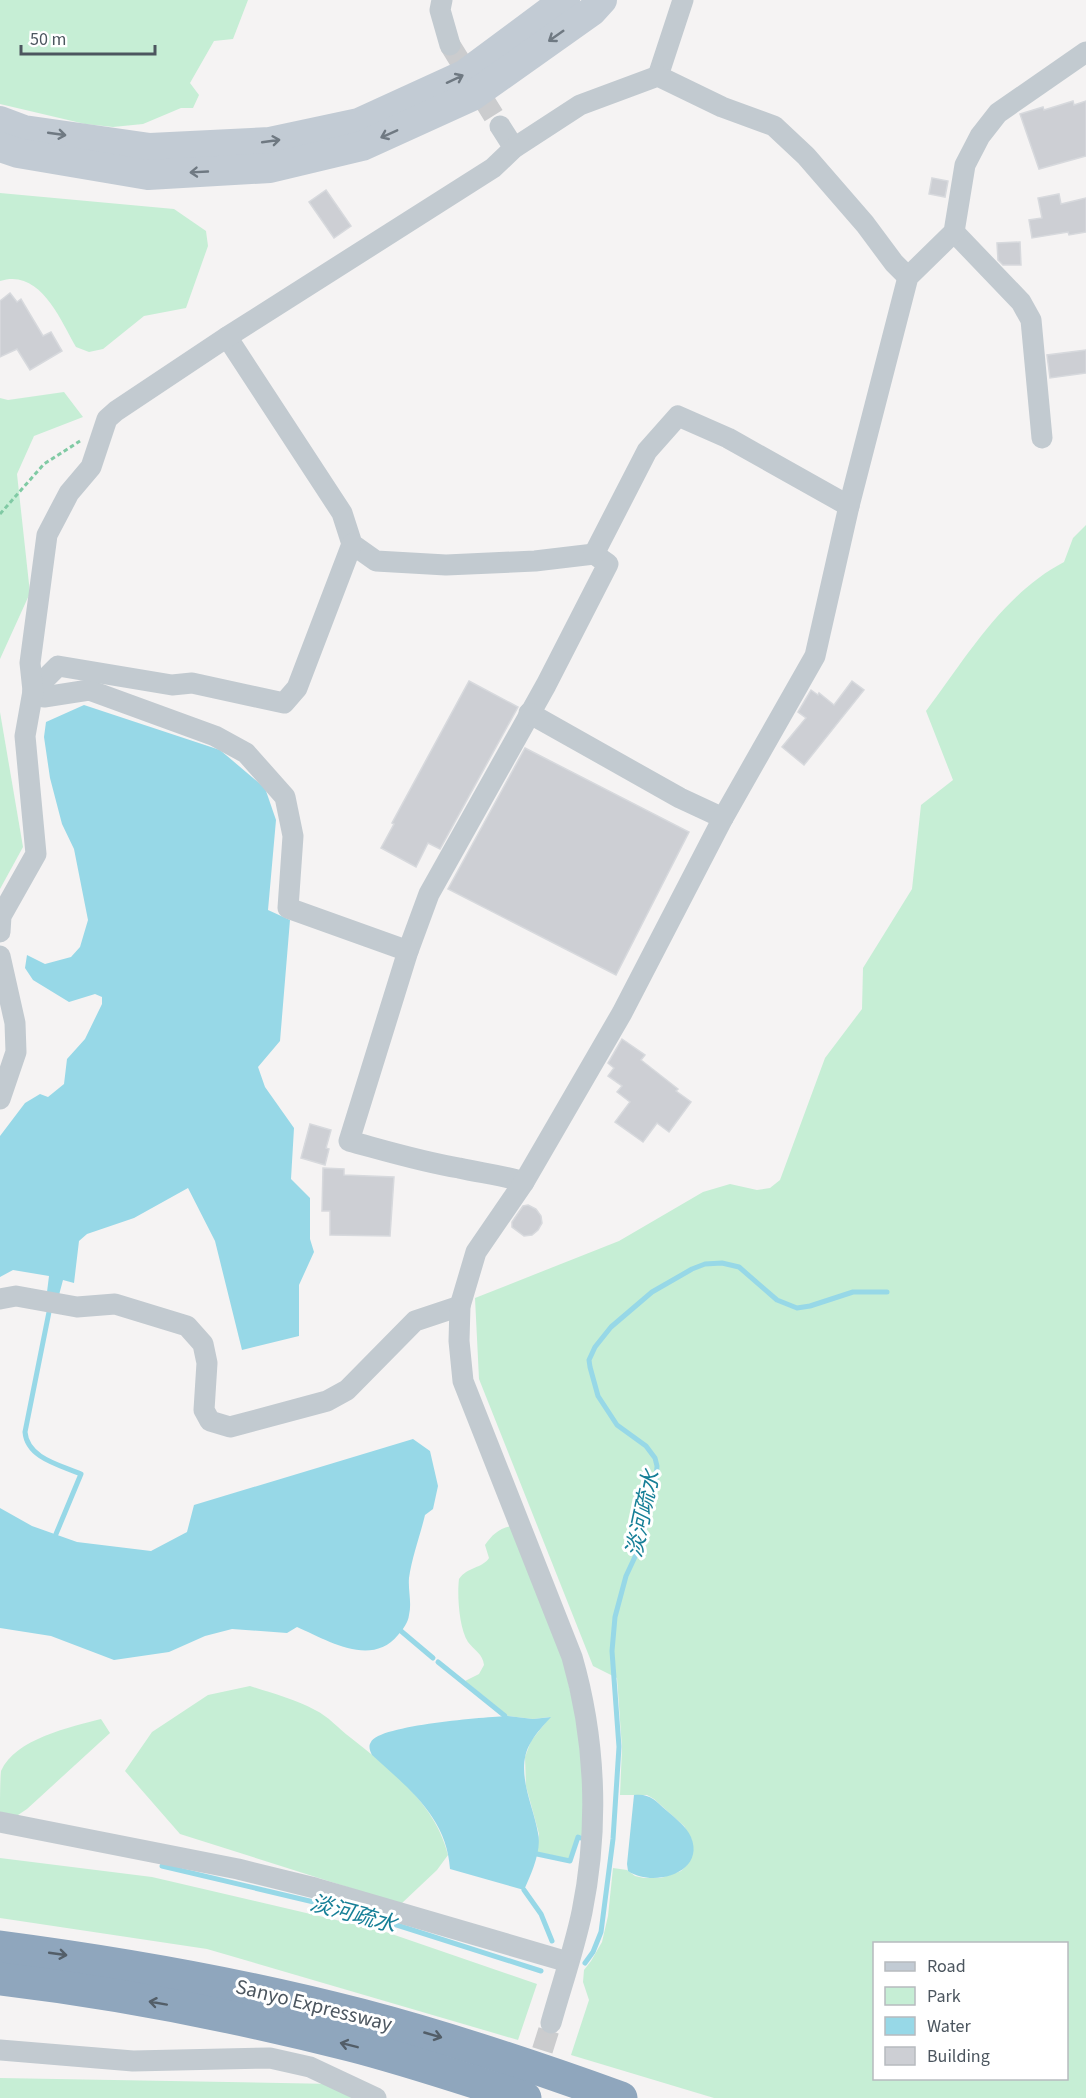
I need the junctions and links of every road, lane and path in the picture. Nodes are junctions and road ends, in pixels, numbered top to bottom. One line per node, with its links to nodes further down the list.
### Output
1 (442, 0): 5 (street)
2 (565, 0): 8 (street, one-way to 2)
3 (602, 0): 10 (street, one-way to 10)
4 (682, 0): 7 (street)
5 (450, 45)
6 (1086, 52): 12 (street)
7 (658, 76): 11 (street); 13 (street)
8 (0, 121)
9 (500, 126): 11 (street)
10 (0, 147)
11 (514, 148): 14 (street)
12 (954, 232): 13 (street); 16 (street)
13 (908, 277): 17 (street)
14 (227, 337): 15 (street); 19 (street)
15 (107, 419): 18 (path); 21 (street)
16 (1042, 438)
17 (849, 506): 20 (street); 23 (street)
18 (0, 514)
19 (352, 544): 20 (street); 21 (street)
20 (594, 554): 22 (street)
21 (33, 691): 24 (street); 25 (street)
22 (530, 713): 23 (street); 25 (street)
23 (723, 818): 28 (street)
24 (0, 932)
25 (408, 951): 28 (street)
26 (0, 956): 27 (street)
27 (0, 1099)
28 (524, 1182): 30 (street)
29 (0, 1299): 30 (street)
30 (460, 1306): 33 (street)
31 (0, 1822): 33 (street)
32 (0, 1947): 39 (highway, Sanyo Expressway, one-way to 39)
33 (568, 1962): 35 (street)
34 (0, 1979): 38 (highway, Sanyo Expressway, one-way to 34)
35 (551, 2023)
36 (0, 2050): 37 (street)
37 (376, 2098)
38 (525, 2098)
39 (621, 2098)

